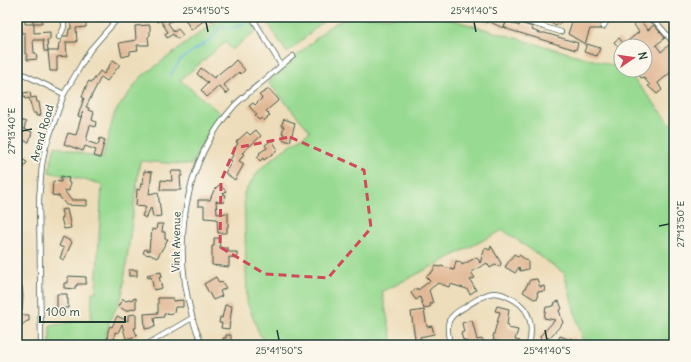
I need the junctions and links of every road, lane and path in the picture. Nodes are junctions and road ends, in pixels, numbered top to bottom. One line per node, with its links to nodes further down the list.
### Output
1 (62, 17): 12 (street)
2 (106, 17): 9 (street)
3 (119, 17): 9 (street, Arend Road)
4 (252, 17): 15 (street)
5 (512, 17): 8 (street)
6 (608, 17): 10 (street)
7 (645, 17): 13 (street)
8 (525, 19): 11 (street)
9 (113, 23): 17 (street, Arend Road)
10 (603, 27)
11 (561, 32)
12 (59, 37)
13 (674, 43)
14 (293, 56): 15 (street, Vink Avenue)
15 (282, 65): 18 (street, Vink Avenue)
16 (17, 70): 17 (street)
17 (64, 94): 19 (street, Arend Road)
18 (192, 318): 20 (street); 21 (street, Vink Avenue)
19 (41, 345)
20 (146, 345)
21 (202, 345)
22 (450, 345): 23 (street)
23 (529, 345)

